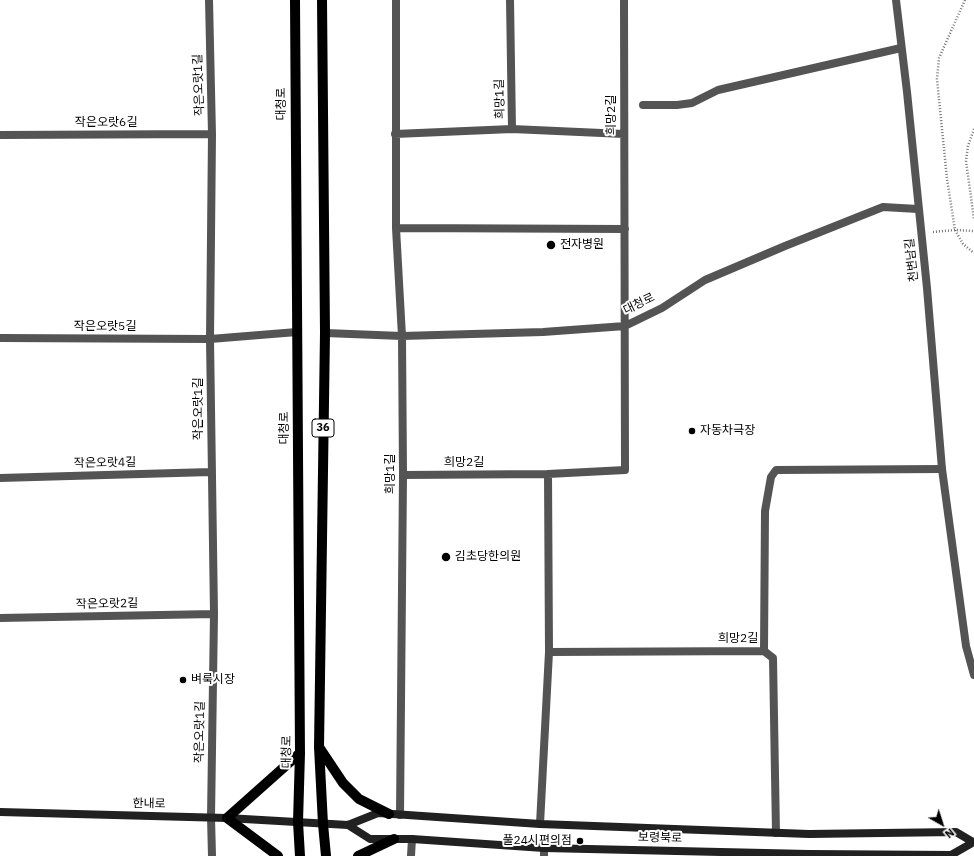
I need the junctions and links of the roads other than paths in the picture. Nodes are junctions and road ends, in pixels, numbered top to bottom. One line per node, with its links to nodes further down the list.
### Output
1 (209, 0): 11 (street, 작은오랏1길)
2 (295, 0): 19 (main road, 대청로 / 36)
3 (322, 0): 20 (main road, 36)
4 (396, 0): 12 (street, 희망1길)
5 (510, 0): 10 (street, 희망1길)
6 (624, 0): 13 (street, 희망2길)
7 (896, 0): 8 (street, 천변남길)
8 (901, 48): 9 (street); 15 (street, 천변남길)
9 (643, 105)
10 (512, 129): 12 (street, 희망1길); 13 (street)
11 (212, 134): 14 (street, 작은오랏6길); 23 (street, 작은오랏1길)
12 (395, 134): 16 (street, 희망1길)
13 (624, 134): 17 (street, 희망2길)
14 (0, 135)
15 (918, 209): 18 (street, 대청로); 24 (street, 천변남길)
16 (396, 228): 17 (street); 21 (street, 희망1길)
17 (624, 229): 18 (street, 희망2길)
18 (625, 326): 21 (street, 대청로); 26 (street, 희망2길)
19 (297, 332): 23 (street, 작은오랏5길); 37 (main road, 대청로 / 36)
20 (325, 333): 21 (street, 대청로); 36 (main road, 36)
21 (402, 336): 27 (street, 희망1길)
22 (0, 338): 23 (street, 작은오랏5길)
23 (210, 339): 25 (street, 작은오랏1길)
24 (942, 469): 31 (street, 천변남길); 32 (street)
25 (212, 472): 28 (street, 작은오랏4길); 29 (street, 작은오랏1길)
26 (548, 474): 27 (street, 희망2길); 33 (street)
27 (403, 475): 40 (street, 희망1길)
28 (0, 478)
29 (214, 614): 30 (street, 작은오랏2길); 41 (street, 작은오랏1길)
30 (0, 618)
31 (966, 646): 34 (street); 35 (street, 천변남길)
32 (764, 651): 33 (street, 희망2길); 47 (street, 희망2길)
33 (549, 652): 45 (street)
34 (974, 653)
35 (974, 675)
36 (319, 747): 39 (main road); 44 (main road, 36)
37 (300, 752): 42 (main road); 43 (main road, 대청로 / 36)
38 (0, 812): 41 (main road, 한내로)
39 (389, 814): 40 (main road, 보령북로); 46 (main road, 보령북로)
40 (400, 815): 45 (main road, 보령북로)
41 (211, 817): 42 (main road, 한내로); 53 (street, 작은오랏1길)
42 (227, 818): 43 (main road, 한내로); 54 (main road)
43 (298, 822): 44 (main road, 보령북로); 55 (main road, 대청로 / 36)
44 (323, 824): 46 (main road, 보령북로); 56 (main road, 36)
45 (540, 824): 47 (main road, 보령북로)
46 (348, 825): 48 (main road, 보령북로)
47 (776, 833): 50 (main road, 보령북로)
48 (394, 839): 49 (main road, 보령북로); 57 (main road)
49 (412, 839): 51 (main road, 보령북로); 58 (street)
50 (974, 842): 52 (main road, 보령북로)
51 (544, 852): 52 (main road, 보령북로)
52 (809, 855)
53 (212, 856)
54 (278, 856)
55 (300, 856)
56 (326, 856)
57 (358, 856)
58 (411, 856)

